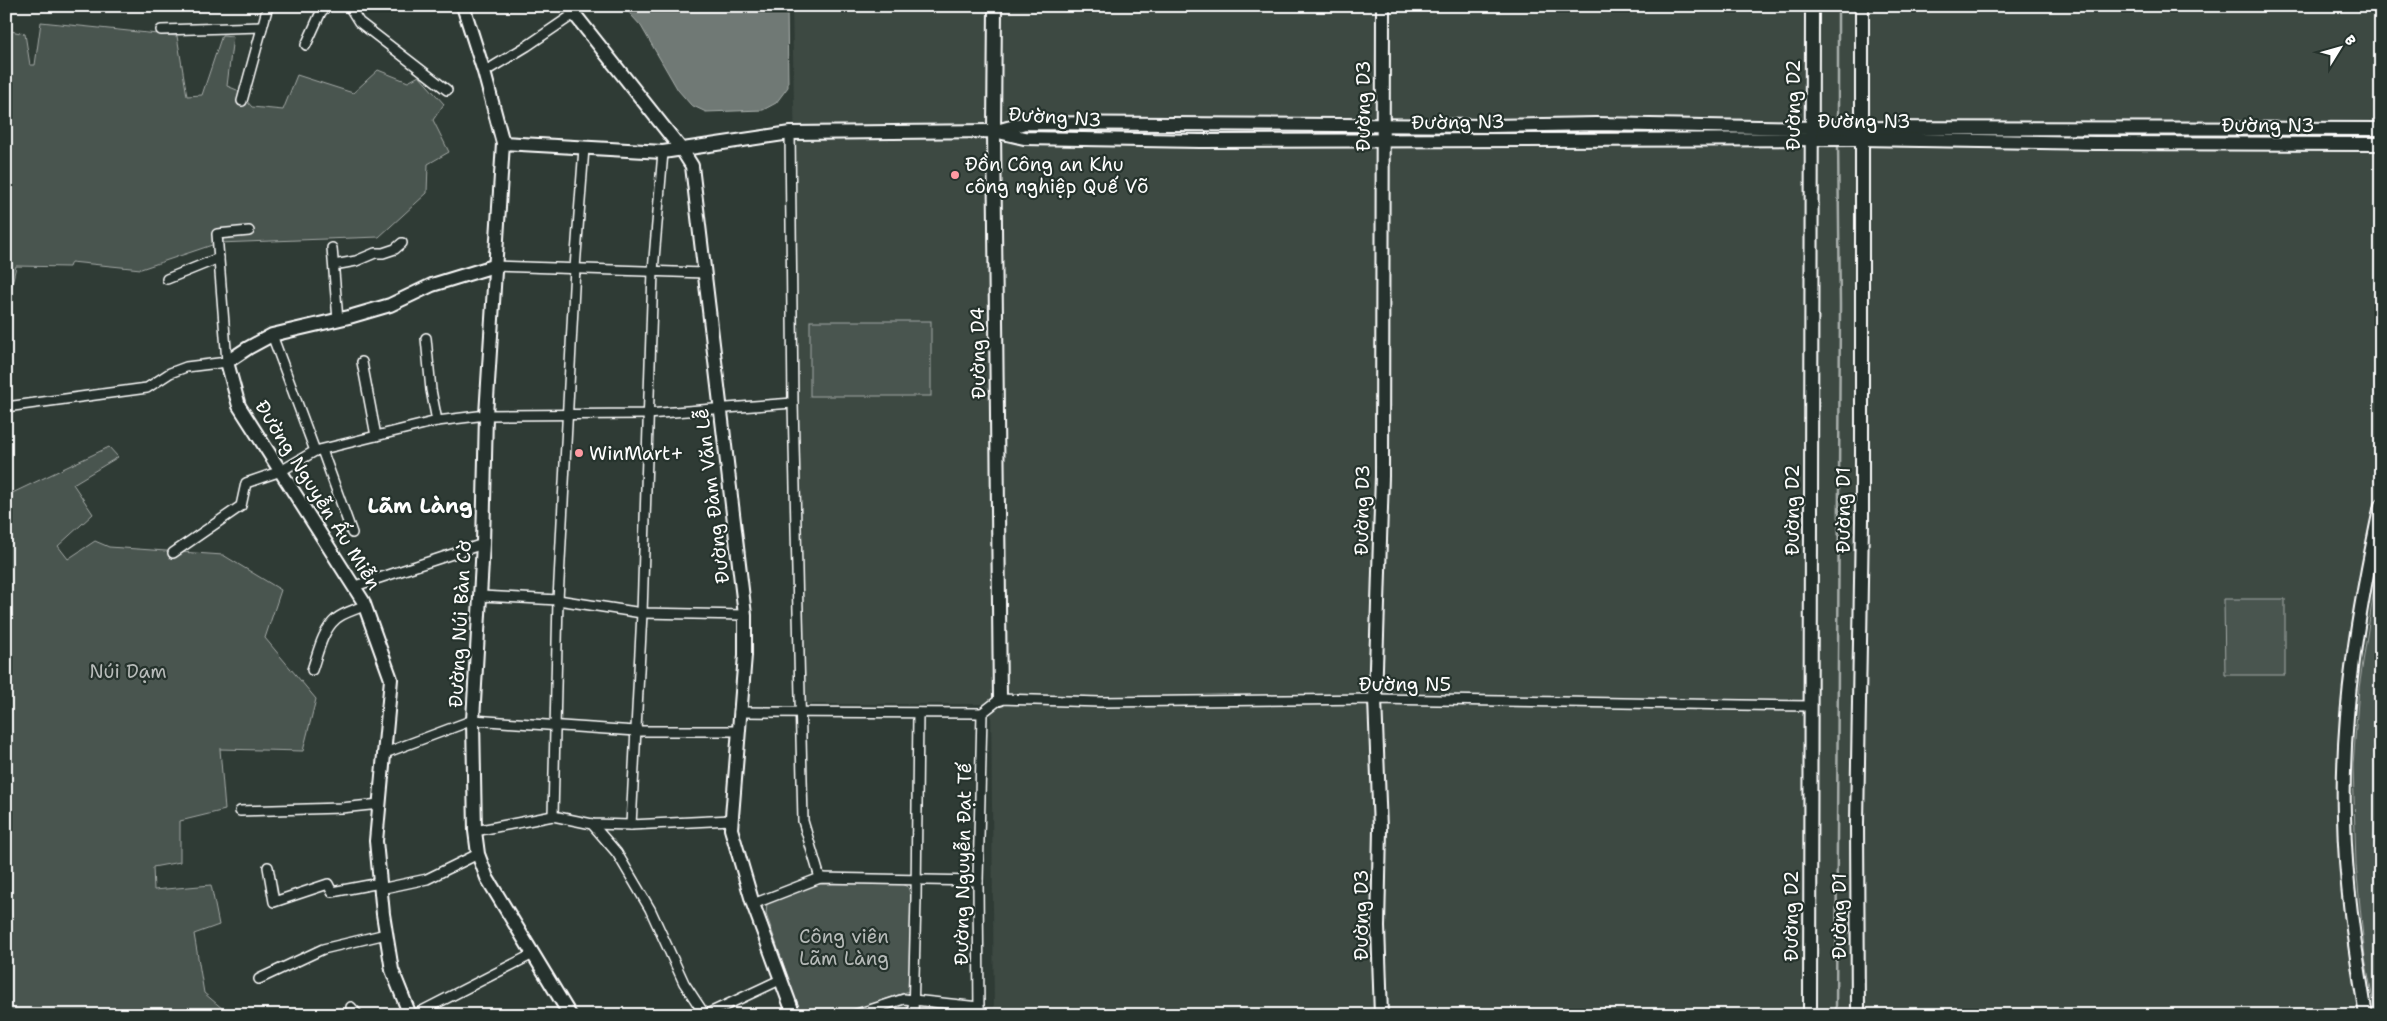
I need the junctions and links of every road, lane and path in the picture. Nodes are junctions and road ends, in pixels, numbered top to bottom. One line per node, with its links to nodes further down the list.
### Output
1 (268, 6): 10 (street)
2 (327, 6): 12 (street)
3 (349, 6): 14 (street)
4 (463, 6): 13 (street, Đường Núi Bàn Cờ)
5 (995, 6): 20 (street, Đường D4)
6 (1383, 6): 17 (street, Đường D3)
7 (1812, 6): 22 (street, Đường D2)
8 (1862, 6): 23 (street, Đường D1)
9 (571, 10): 13 (street); 30 (street, Đường Đàm Văn Lễ)
10 (262, 27): 11 (street); 15 (street)
11 (161, 30)
12 (306, 45)
13 (484, 72): 26 (street, Đường Núi Bàn Cờ)
14 (448, 90)
15 (242, 101)
16 (1596, 124): 17 (street, Đường N3); 22 (street, Đường N3); 24 (street)
17 (1382, 126): 20 (street, Đường N3); 25 (street, Đường D3)
18 (2095, 128): 19 (street, Đường N3); 23 (street, Đường N3); 27 (street)
19 (2381, 130)
20 (994, 131): 21 (street); 25 (street, Đường N3); 68 (street, Đường D4)
21 (790, 133): 30 (street); 47 (street)
22 (1816, 133): 23 (street, Đường N3); 24 (street, Đường N3); 70 (street, Đường D2)
23 (1857, 133): 27 (street, Đường N3); 111 (street, Đường D1)
24 (1596, 140): 25 (street, Đường N3)
25 (1381, 142): 69 (street, Đường D3)
26 (503, 143): 29 (street); 37 (street, Đường Núi Bàn Cờ)
27 (2095, 143): 28 (street, Đường N3)
28 (2381, 144)
29 (584, 148): 31 (street); 38 (street)
30 (682, 150): 31 (street); 40 (street, Đường Đàm Văn Lễ)
31 (663, 152): 39 (street)
32 (249, 232): 35 (street)
33 (402, 243): 36 (street)
34 (332, 248): 36 (street)
35 (219, 258): 41 (street); 45 (street)
36 (334, 265): 42 (street)
37 (494, 266): 38 (street); 42 (street); 51 (street, Đường Núi Bàn Cờ)
38 (575, 268): 39 (street); 52 (street)
39 (653, 271): 40 (street); 50 (street)
40 (704, 273): 49 (street, Đường Đàm Văn Lễ)
41 (168, 279)
42 (338, 320): 43 (street)
43 (272, 335): 45 (street); 55 (street)
44 (426, 338): 53 (street)
45 (227, 362): 48 (street); 56 (street, Đường Nguyễn Ấu Miễn)
46 (362, 362): 54 (street)
47 (793, 403): 49 (street); 72 (street)
48 (6, 406)
49 (721, 409): 50 (street); 66 (street, Đường Đàm Văn Lễ)
50 (647, 414): 52 (street); 65 (street)
51 (486, 415): 52 (street); 53 (street); 59 (street, Đường Núi Bàn Cờ)
52 (567, 416): 63 (street)
53 (437, 421): 54 (street)
54 (376, 436): 55 (street)
55 (318, 451): 56 (street); 58 (street)
56 (281, 471): 60 (street); 61 (street, Đường Nguyễn Ấu Miễn)
57 (2381, 505): 112 (street)
58 (352, 533)
59 (484, 544): 61 (street); 62 (street, Đường Núi Bàn Cờ)
60 (173, 553)
61 (355, 586): 64 (street, Đường Nguyễn Ấu Miễn)
62 (481, 596): 63 (street); 75 (street, Đường Núi Bàn Cờ)
63 (558, 600): 65 (street); 76 (street)
64 (365, 605): 67 (street); 79 (street, Đường Nguyễn Ấu Miễn)
65 (642, 613): 66 (street); 77 (street)
66 (745, 614): 71 (street, Đường Đàm Văn Lễ)
67 (312, 670)
68 (1000, 699): 69 (street, Đường N5); 74 (street)
69 (1375, 699): 70 (street, Đường N5); 109 (street, Đường D3)
70 (1809, 706): 110 (street, Đường D2)
71 (739, 712): 72 (street); 78 (street, Đường Đàm Văn Lễ)
72 (800, 713): 73 (street); 89 (street)
73 (918, 713): 74 (street); 90 (street)
74 (982, 713): 91 (street, Đường Nguyễn Đạt Tế)
75 (473, 720): 76 (street); 79 (street); 86 (street, Đường Núi Bàn Cờ)
76 (556, 726): 77 (street); 82 (street)
77 (636, 731): 78 (street); 85 (street)
78 (737, 731): 83 (street, Đường Đàm Văn Lễ)
79 (385, 754): 80 (street, Đường Nguyễn Ấu Miễn)
80 (380, 804): 81 (street); 92 (street, Đường Nguyễn Ấu Miễn)
81 (240, 811)
82 (553, 816): 84 (street); 86 (street)
83 (731, 820): 85 (street); 93 (street, Đường Đàm Văn Lễ)
84 (592, 824): 85 (street); 105 (street)
85 (631, 825)
86 (475, 831): 87 (street, Đường Núi Bàn Cờ)
87 (478, 854): 92 (street); 95 (street, Đường Núi Bàn Cờ)
88 (268, 867): 92 (street)
89 (820, 878): 90 (street); 93 (street)
90 (917, 880): 91 (street); 98 (street)
91 (978, 881): 100 (street, Đường Nguyễn Đạt Tế)
92 (380, 886): 94 (street, Đường Nguyễn Ấu Miễn)
93 (753, 904): 97 (street, Đường Đàm Văn Lễ)
94 (386, 934): 96 (street); 103 (street, Đường Nguyễn Ấu Miễn)
95 (533, 954): 103 (street); 104 (street, Đường Núi Bàn Cờ)
96 (259, 979)
97 (782, 980): 105 (street); 106 (street, Đường Đàm Văn Lễ)
98 (913, 1002): 100 (street); 101 (street); 108 (street)
99 (351, 1006): 102 (street)
100 (979, 1011)
101 (864, 1013): 107 (street)
102 (358, 1015)
103 (412, 1015)
104 (570, 1015)
105 (705, 1015)
106 (794, 1015)
107 (854, 1015)
108 (912, 1015)
109 (1381, 1015)
110 (1810, 1015)
111 (1858, 1015)
112 (2366, 1015)

